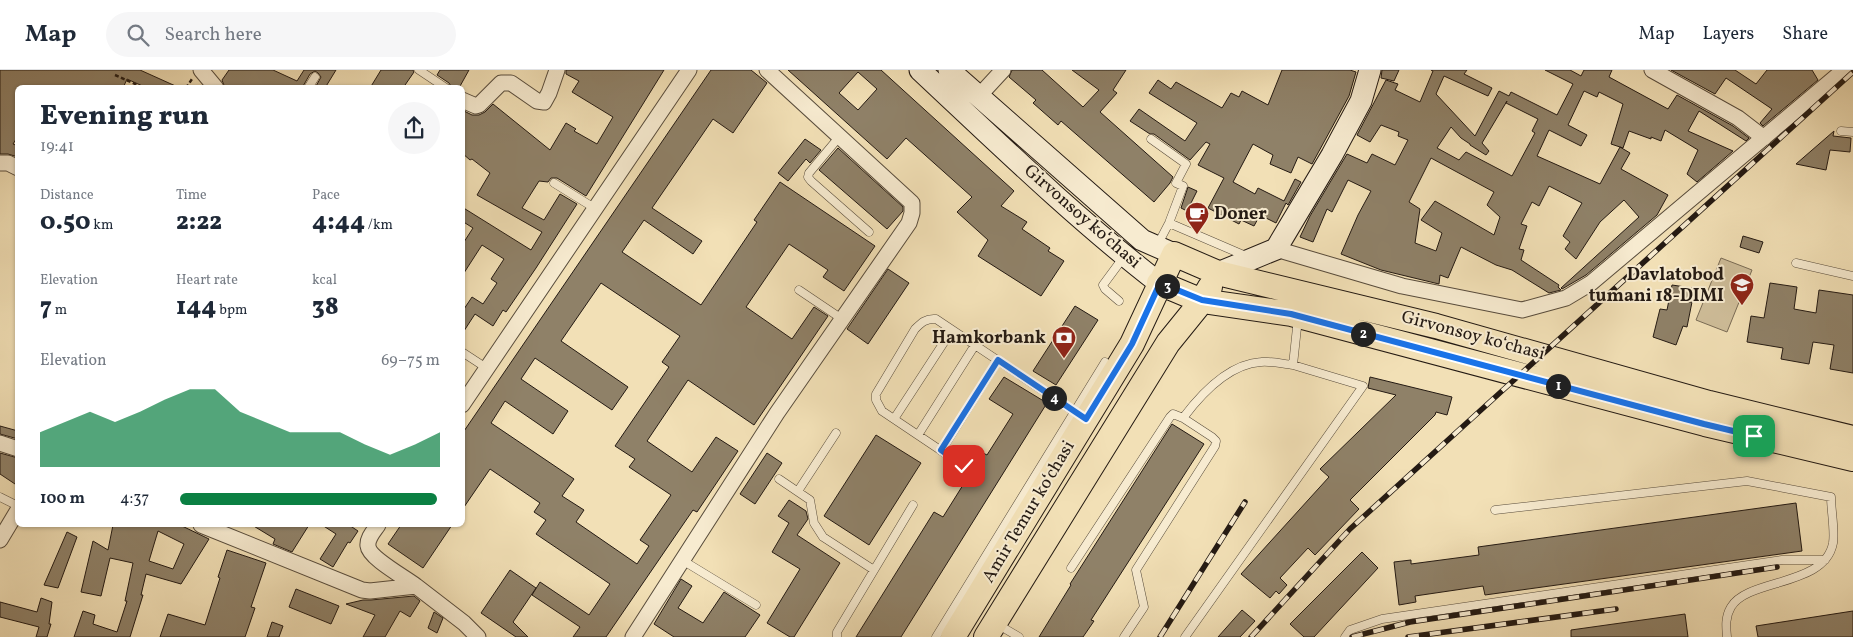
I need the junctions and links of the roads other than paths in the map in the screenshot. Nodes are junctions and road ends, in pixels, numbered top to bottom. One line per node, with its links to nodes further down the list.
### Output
1 (201, 70): 13 (street)
2 (419, 70): 15 (lane)
3 (557, 70): 17 (street)
4 (689, 70): 26 (street)
5 (767, 70): 20 (street)
6 (920, 70): 31 (main road, Girvonsoy koʻchasi)
7 (949, 70): 16 (main road, Girvonsoy koʻchasi)
8 (1003, 70): 16 (street)
9 (1370, 70): 29 (main road)
10 (1652, 70): 21 (street)
11 (1844, 70): 21 (street)
12 (315, 77): 14 (lane)
13 (214, 85)
14 (310, 85)
15 (442, 85)
16 (979, 96): 30 (main road, Girvonsoy koʻchasi)
17 (465, 101)
18 (1841, 131): 19 (lane)
19 (1853, 132)
20 (840, 136): 28 (lane); 41 (street)
21 (1764, 138): 29 (street)
22 (1150, 139): 27 (lane)
23 (0, 163): 24 (street)
24 (15, 166)
25 (554, 183): 26 (lane)
26 (596, 209): 48 (street)
27 (1170, 223): 30 (lane); 32 (lane)
28 (869, 232)
29 (1276, 249): 32 (main road)
30 (1165, 250): 34 (main road, Girvonsoy koʻchasi); 36 (main road, Amir Temur koʻchasi)
31 (1124, 256): 36 (main road, Girvonsoy koʻchasi); 39 (lane)
32 (1252, 259): 34 (main road)
33 (1796, 263): 35 (lane)
34 (1218, 273): 38 (main road, Amir Temur koʻchasi); 55 (main road, Girvonsoy koʻchasi)
35 (1853, 276)
36 (1160, 283): 38 (main road, Girvonsoy koʻchasi); 50 (main road, Amir Temur koʻchasi)
37 (799, 290): 41 (lane)
38 (1202, 300): 40 (main road, Girvonsoy koʻchasi); 77 (main road, Amir Temur koʻchasi)
39 (1120, 301)
40 (1298, 316): 47 (lane); 59 (main road, Girvonsoy koʻchasi)
41 (842, 319): 71 (street)
42 (952, 330): 43 (lane); 52 (lane); 52 (lane)
43 (974, 345): 45 (lane); 54 (lane)
44 (465, 354): 48 (lane)
45 (998, 360): 50 (lane); 58 (lane)
46 (1105, 362): 50 (lane)
47 (1293, 365): 51 (lane); 85 (lane)
48 (488, 369): 49 (street)
49 (465, 401)
50 (1080, 415): 81 (lane); 82 (main road, Amir Temur koʻchasi)
51 (1183, 418): 73 (lane); 84 (lane)
52 (894, 419): 54 (lane)
53 (836, 433): 62 (lane)
54 (918, 435): 58 (lane)
55 (1853, 438)
56 (0, 443): 57 (street)
57 (15, 448)
58 (941, 450): 60 (lane)
59 (1853, 459)
60 (964, 466)
61 (779, 479): 62 (lane)
62 (798, 491): 74 (lane)
63 (0, 497): 65 (lane)
64 (913, 505): 74 (lane)
65 (15, 506)
66 (1495, 510): 72 (lane)
67 (15, 513): 70 (street)
68 (206, 527): 75 (street)
69 (376, 527): 75 (street)
70 (0, 540)
71 (682, 560): 76 (lane); 79 (street)
72 (1825, 560): 86 (lane); 87 (lane)
73 (1071, 568)
74 (874, 570): 80 (lane)
75 (416, 586): 78 (street)
76 (756, 605)
77 (991, 630): 83 (lane)
78 (478, 637)
79 (632, 637)
80 (837, 637)
81 (936, 637)
82 (953, 637)
83 (1019, 637)
84 (1124, 637)
85 (1185, 637)
86 (1345, 637)
87 (1727, 637)

